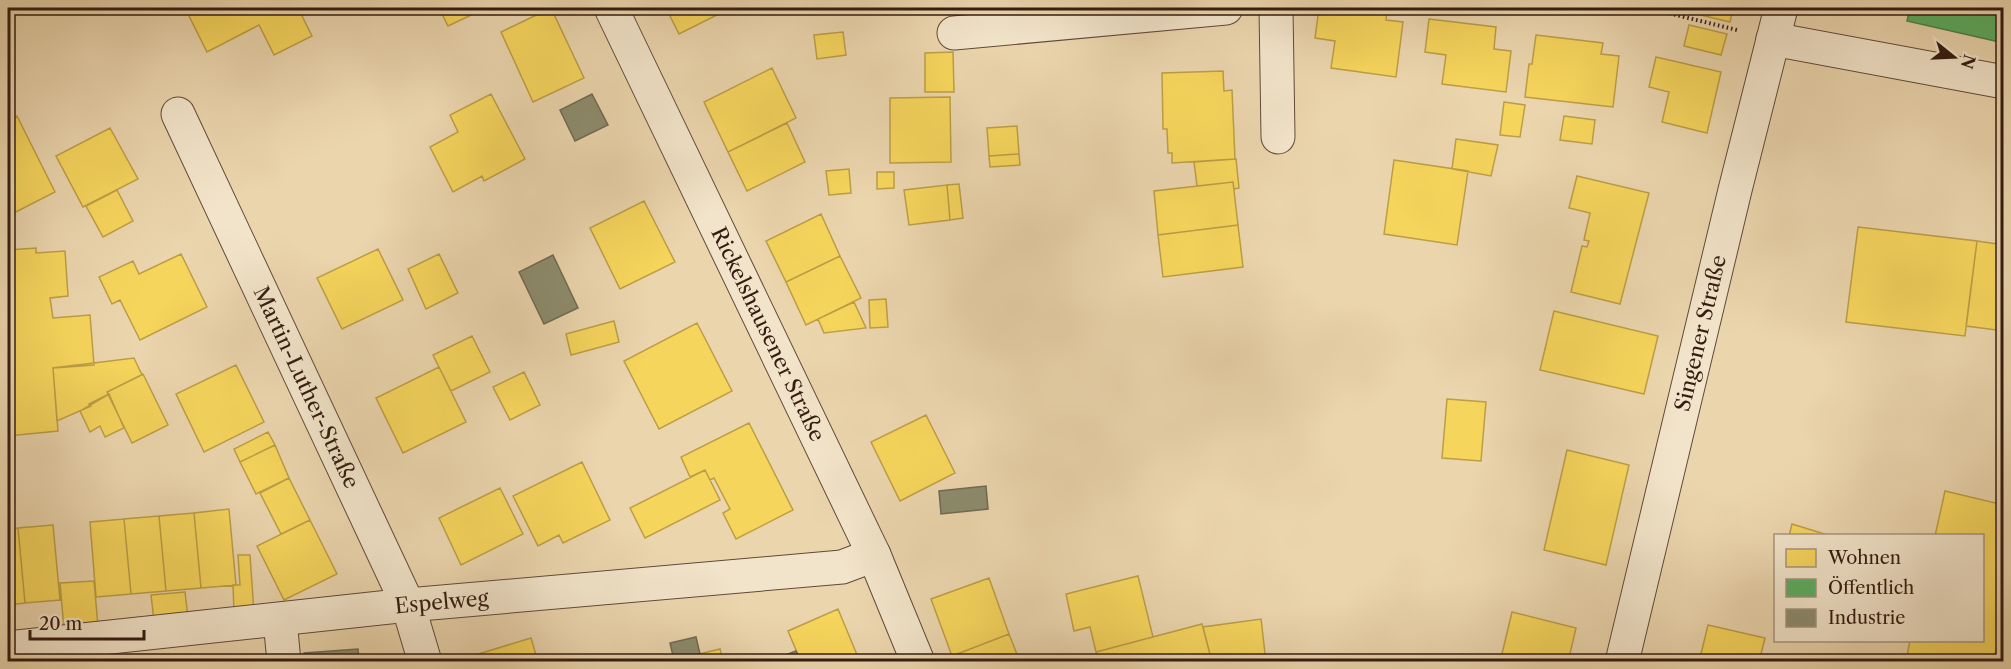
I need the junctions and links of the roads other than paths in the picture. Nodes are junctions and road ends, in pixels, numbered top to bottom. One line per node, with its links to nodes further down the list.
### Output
1 (611, 8): 10 (street, Rickelshausener Straße)
2 (1226, 8): 5 (street)
3 (1276, 8): 9 (street)
4 (1781, 8): 6 (street, Singener Straße)
5 (954, 33)
6 (1773, 39): 7 (street); 18 (street, Singener Straße)
7 (2004, 82)
8 (178, 114): 11 (street, Martin-Luther-Straße)
9 (1278, 137)
10 (874, 555): 11 (street, Espelweg); 17 (street, Rickelshausener Straße)
11 (408, 605): 12 (street, Espelweg); 16 (street, Martin-Luther-Straße)
12 (280, 620): 14 (street, Espelweg); 15 (street)
13 (8, 648): 14 (street, Espelweg)
14 (103, 650)
15 (284, 662)
16 (425, 662)
17 (918, 662)
18 (1622, 662)

